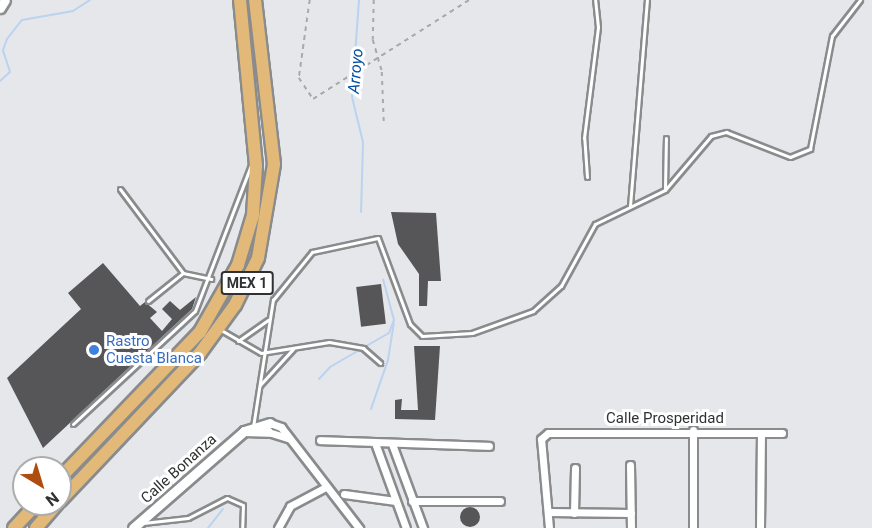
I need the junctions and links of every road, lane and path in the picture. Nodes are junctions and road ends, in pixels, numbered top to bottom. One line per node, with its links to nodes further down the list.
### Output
1 (5, 0): 10 (street)
2 (240, 0): 14 (highway, MEX 1)
3 (255, 0): 23 (highway, MEX 1)
4 (310, 0): 11 (path)
5 (374, 0): 11 (path)
6 (469, 0): 11 (path)
7 (594, 0): 15 (lane)
8 (647, 0): 18 (lane)
9 (860, 0): 17 (lane)
10 (0, 8)
11 (380, 60): 12 (path)
12 (384, 122)
13 (666, 138): 17 (lane)
14 (256, 149): 20 (lane); 39 (highway, MEX 1)
15 (587, 177)
16 (120, 189): 19 (lane)
17 (666, 190): 18 (lane)
18 (630, 206): 22 (lane)
19 (183, 273): 20 (lane); 21 (lane)
20 (211, 279): 29 (lane)
21 (148, 301)
22 (268, 320): 24 (lane); 26 (lane)
23 (219, 330): 24 (lane); 43 (highway, MEX 1)
24 (238, 341): 26 (lane)
25 (297, 346): 26 (lane); 27 (lane); 28 (lane)
26 (261, 353): 28 (lane)
27 (380, 363)
28 (259, 387): 31 (lane)
29 (74, 424)
30 (269, 427): 31 (street); 42 (street)
31 (250, 429): 53 (street, Calle Bonanza)
32 (693, 430): 33 (street, Calle Prosperidad); 48 (street, Calle Prosperidad); 63 (street)
33 (761, 433): 34 (street, Calle Prosperidad); 64 (street)
34 (782, 433)
35 (320, 440): 36 (street)
36 (379, 444): 37 (street); 45 (street)
37 (392, 444): 38 (street); 46 (street)
38 (489, 446)
39 (72, 465)
40 (630, 465): 50 (street)
41 (575, 468): 49 (street)
42 (325, 488): 57 (street); 58 (street)
43 (72, 489)
44 (344, 494): 45 (street)
45 (396, 501): 59 (street)
46 (416, 501): 47 (street); 60 (street)
47 (500, 501)
48 (549, 512): 49 (street); 61 (street)
49 (574, 513): 50 (street)
50 (631, 513): 62 (street)
51 (25, 516): 54 (highway)
52 (47, 516): 55 (highway, MEX 1)
53 (137, 525): 56 (lane)
54 (14, 528)
55 (36, 528)
56 (242, 528)
57 (278, 528)
58 (359, 528)
59 (406, 528)
60 (423, 528)
61 (549, 528)
62 (631, 528)
63 (693, 528)
64 (760, 528)

